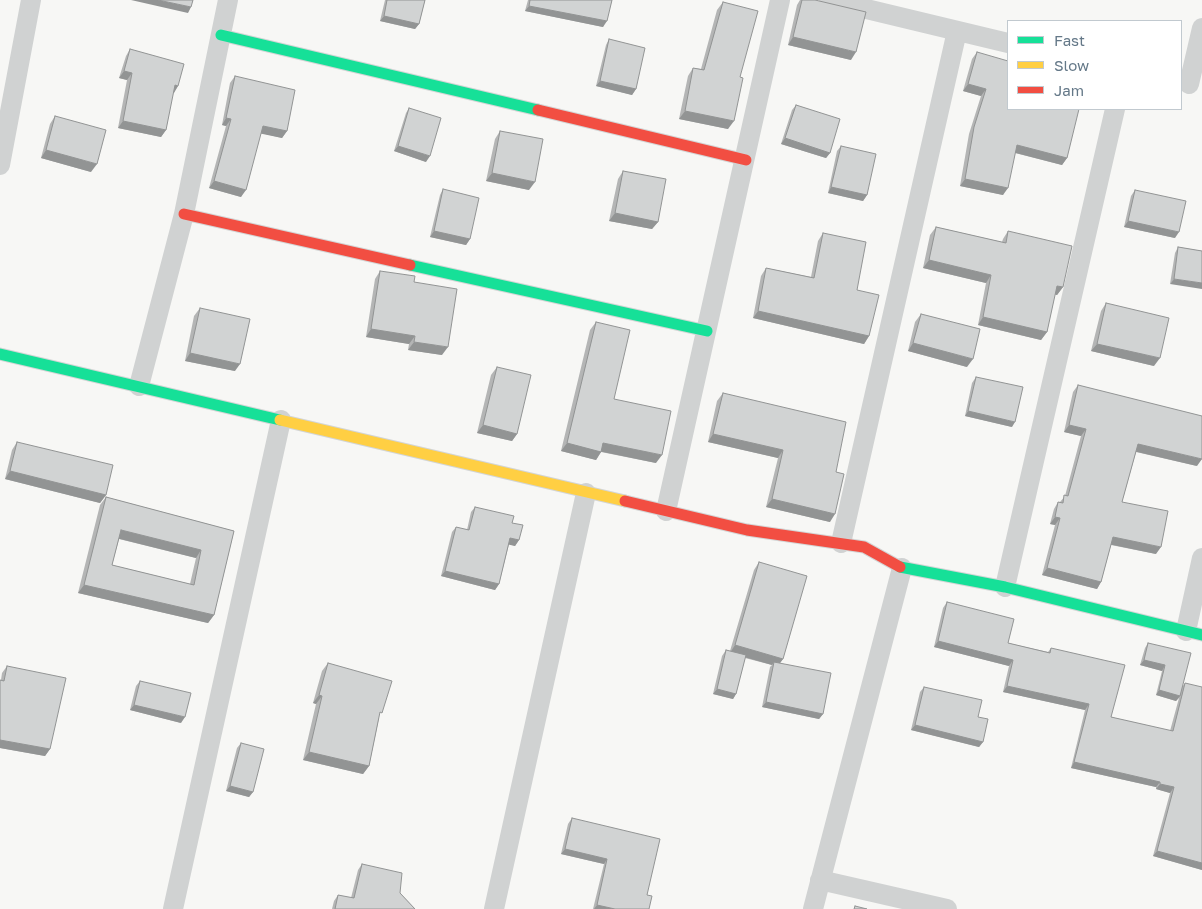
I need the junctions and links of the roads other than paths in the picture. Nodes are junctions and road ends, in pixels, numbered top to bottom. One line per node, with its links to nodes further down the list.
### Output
1 (31, 0): 12 (street)
2 (228, 0): 7 (street)
3 (780, 0): 11 (street)
4 (829, 0): 6 (street)
5 (1202, 28): 9 (street)
6 (956, 31): 8 (street); 20 (street)
7 (221, 35): 11 (street); 13 (street)
8 (1007, 43)
9 (1190, 85)
10 (1115, 110): 23 (street)
11 (746, 160): 14 (street)
12 (0, 165)
13 (184, 214): 14 (street); 16 (street)
14 (707, 332): 19 (street)
15 (0, 354): 16 (street)
16 (138, 386): 17 (street)
17 (281, 420): 18 (street); 26 (street)
18 (586, 493): 19 (street); 27 (street)
19 (666, 511): 20 (street)
20 (841, 543): 22 (street)
21 (1202, 558): 24 (street)
22 (902, 568): 23 (street); 25 (street)
23 (1005, 587): 24 (street)
24 (1194, 633)
25 (820, 880): 28 (street); 29 (street)
26 (173, 909)
27 (494, 909)
28 (813, 909)
29 (948, 909)

